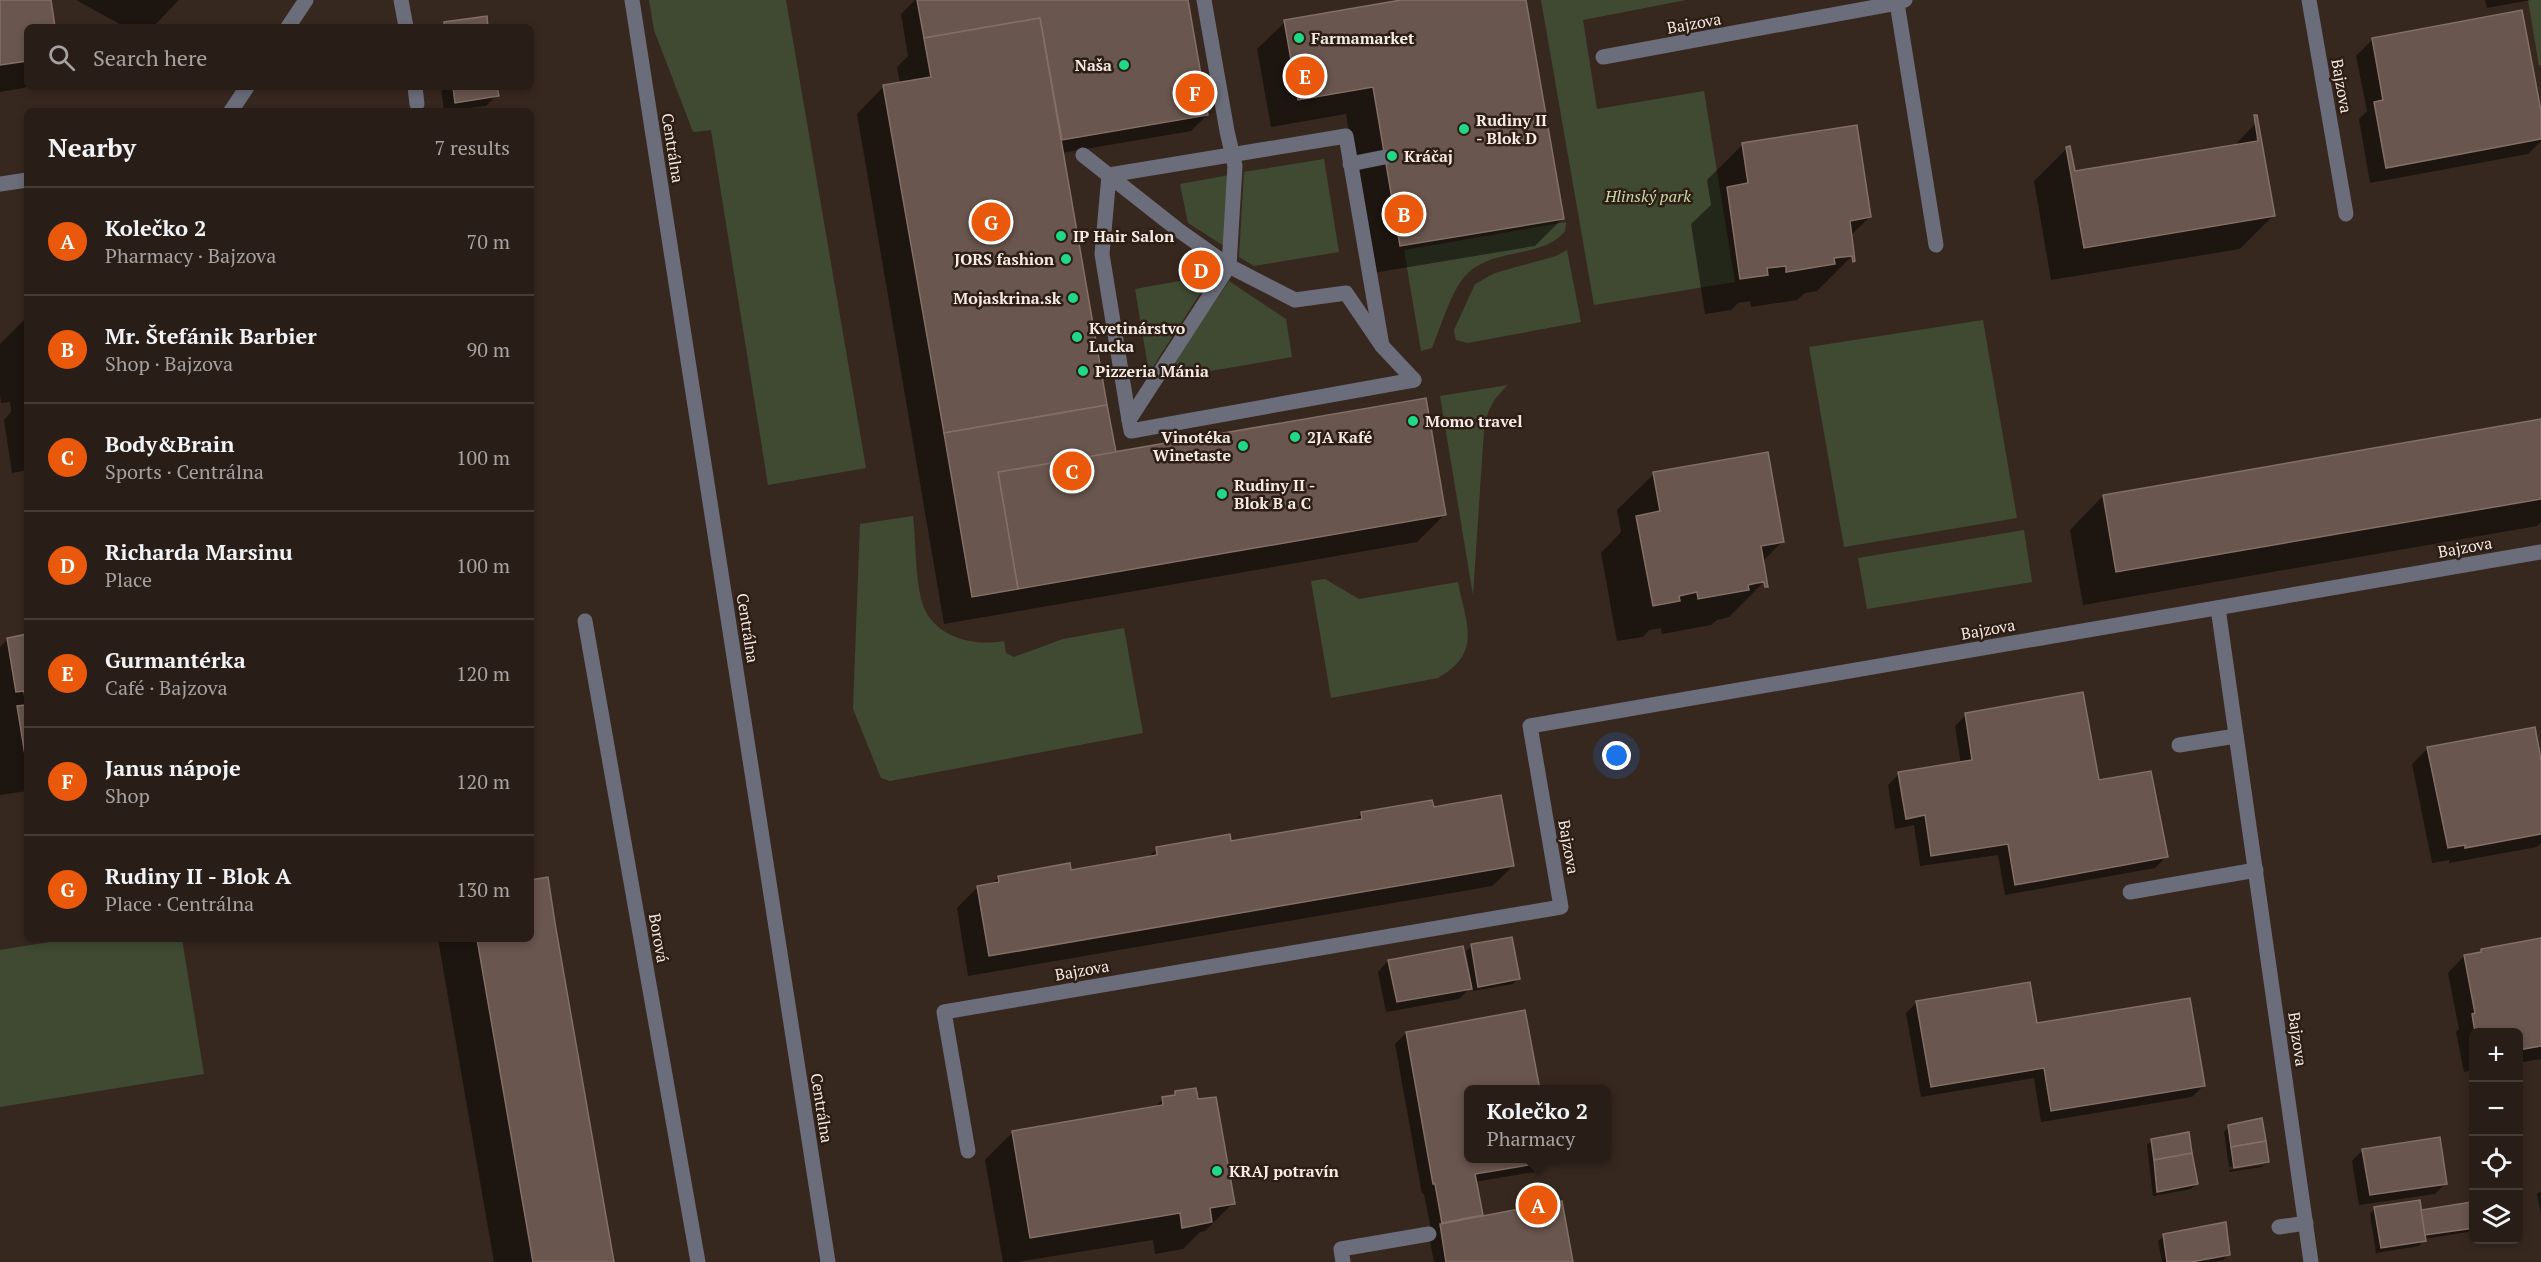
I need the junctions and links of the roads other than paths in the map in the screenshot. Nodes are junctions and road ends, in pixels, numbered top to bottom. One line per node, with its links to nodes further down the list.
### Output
1 (306, 0): 7 (street)
2 (401, 0): 8 (street)
3 (632, 0): 38 (street, Centrálna)
4 (1204, 0): 14 (street)
5 (2309, 0): 21 (street, Bajzova)
6 (1901, 2): 9 (street, Bajzova); 22 (street, Bajzova)
7 (290, 24)
8 (405, 24)
9 (1603, 57)
10 (245, 90): 13 (street)
11 (415, 90): 12 (street)
12 (417, 104)
13 (233, 108)
14 (1232, 154): 17 (street); 18 (street); 23 (street)
15 (1083, 155): 18 (street)
16 (1385, 157): 17 (street)
17 (1350, 164): 24 (street)
18 (1109, 175): 23 (street); 25 (street)
19 (24, 180): 20 (street)
20 (0, 184)
21 (2346, 214)
22 (1936, 245)
23 (1229, 266): 24 (street); 25 (street)
24 (1382, 346): 25 (street)
25 (1129, 420)
26 (2541, 552): 27 (street, Bajzova)
27 (2218, 608): 29 (street, Bajzova); 33 (street, Bajzova)
28 (585, 621): 37 (street, Borová)
29 (2236, 736): 30 (street); 31 (street, Bajzova)
30 (2179, 746)
31 (2256, 870): 32 (street); 34 (street, Bajzova)
32 (2130, 891)
33 (968, 1151)
34 (2306, 1223): 35 (street); 40 (street, Bajzova)
35 (2279, 1227)
36 (1429, 1234): 39 (street)
37 (698, 1262)
38 (828, 1262)
39 (1343, 1262)
40 (2311, 1262)

